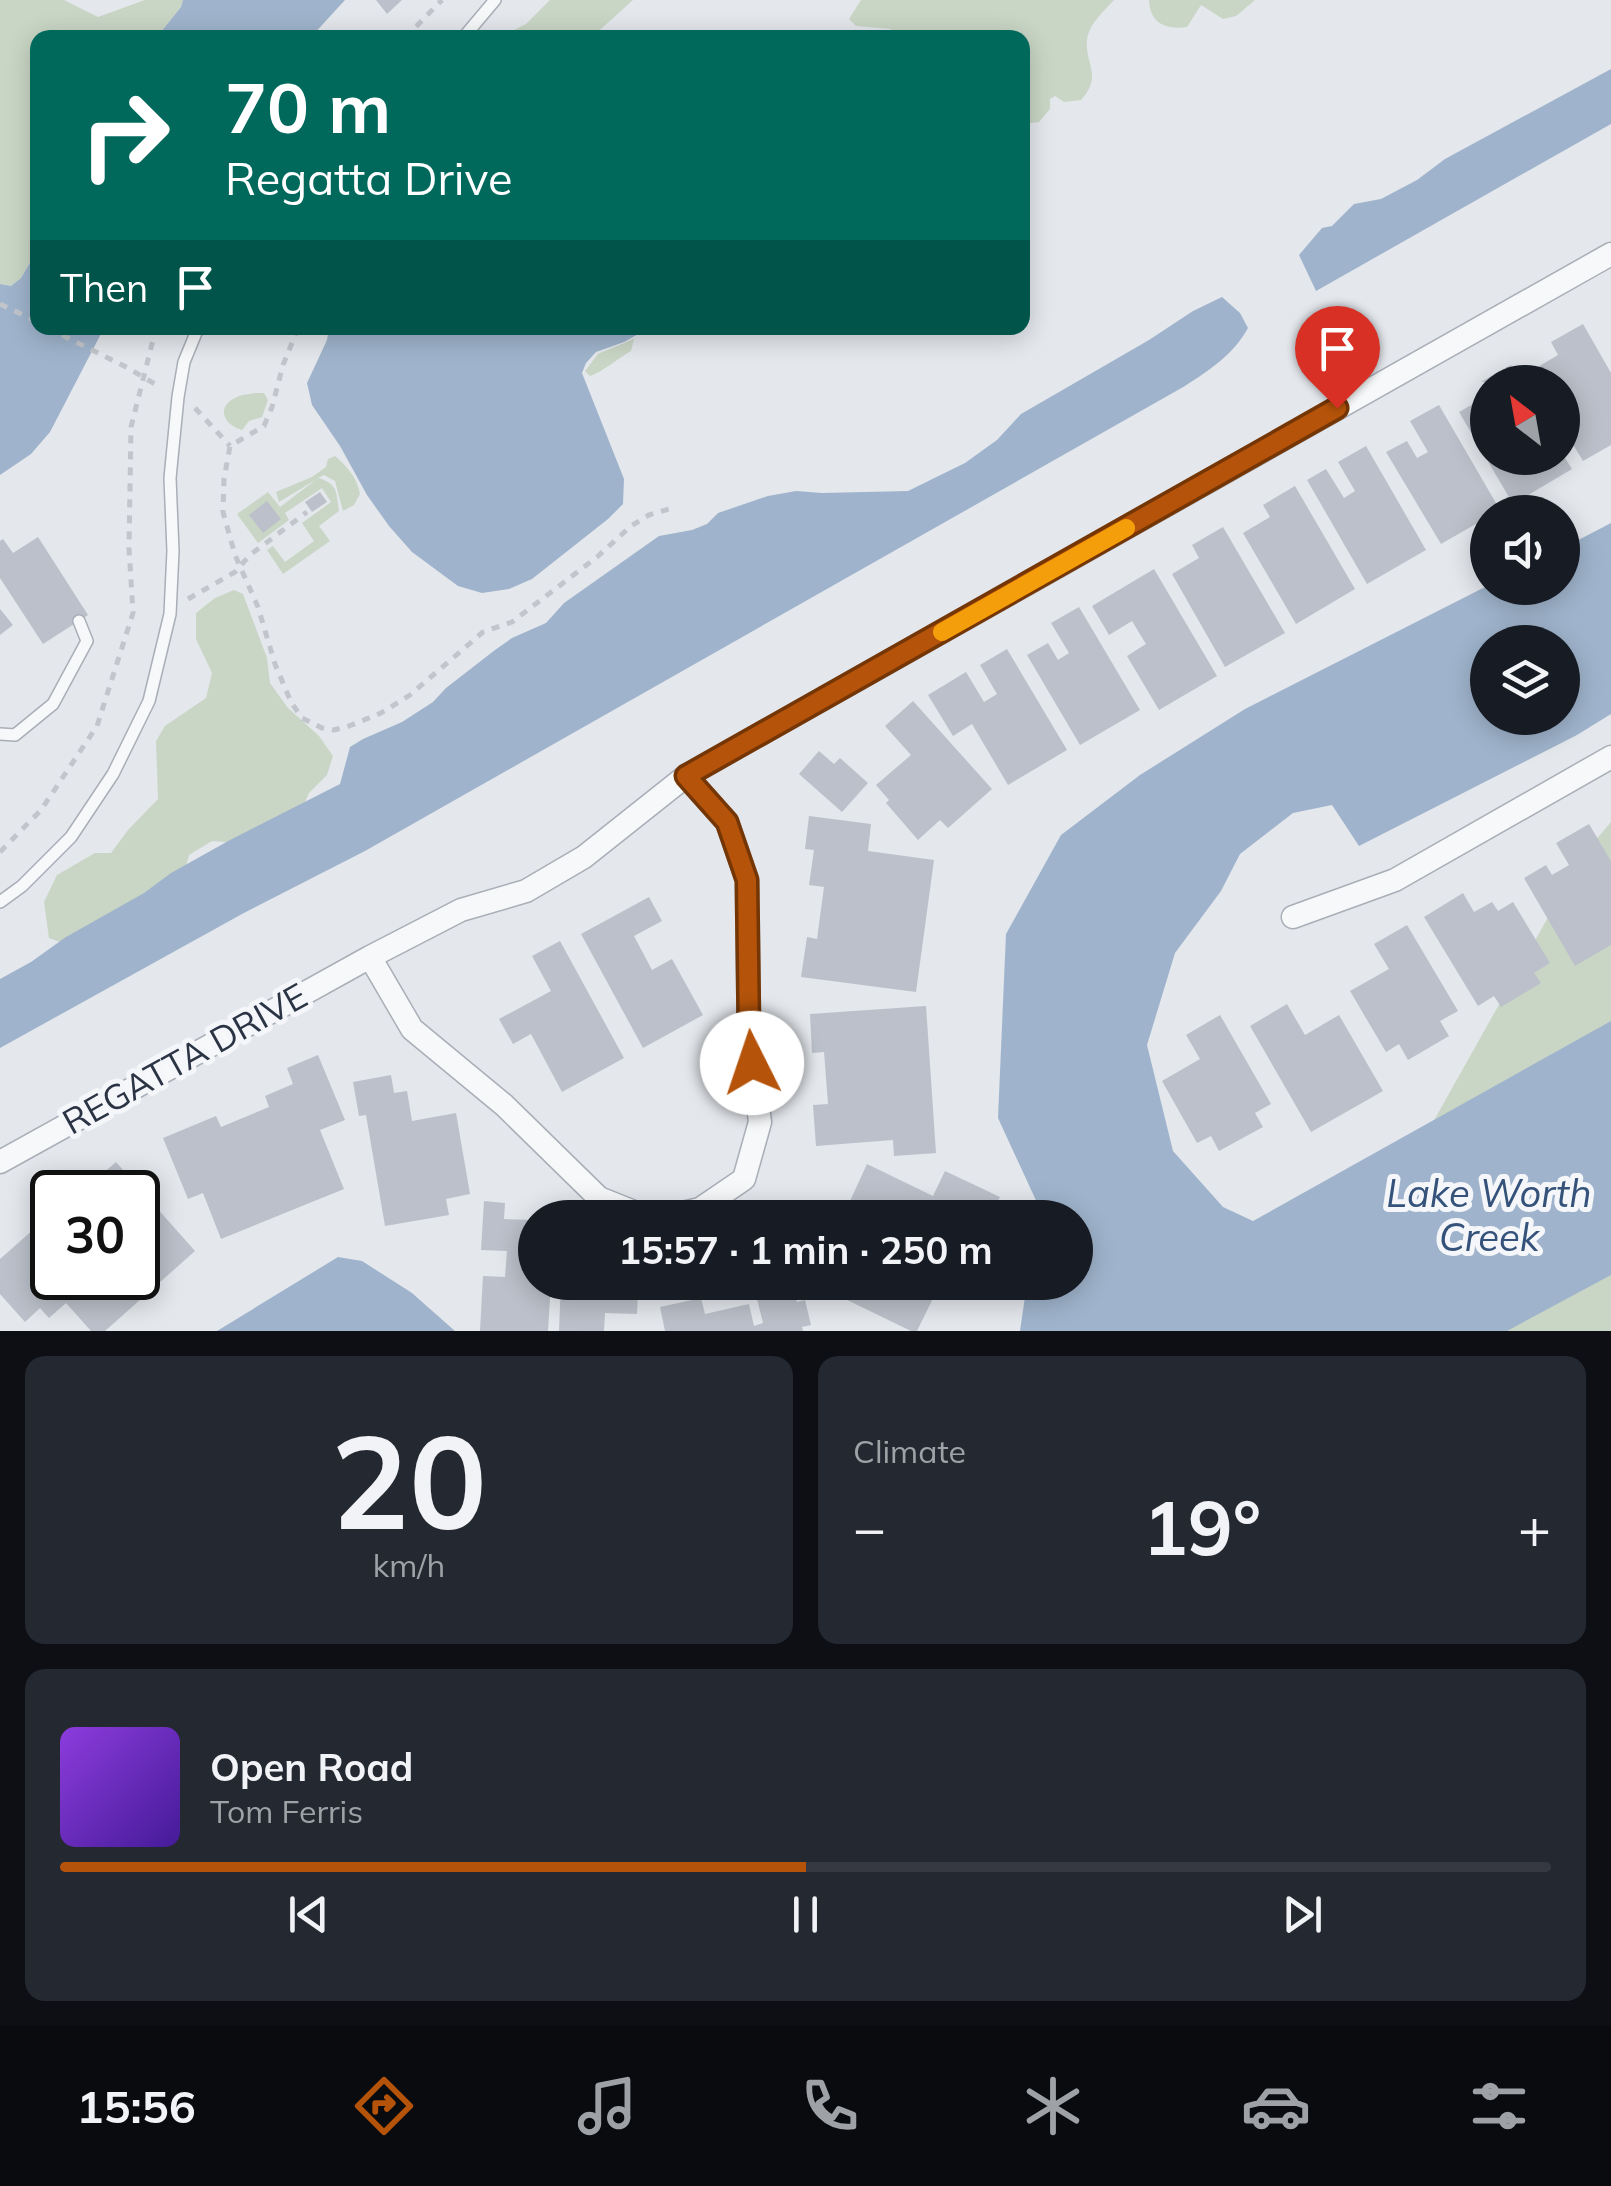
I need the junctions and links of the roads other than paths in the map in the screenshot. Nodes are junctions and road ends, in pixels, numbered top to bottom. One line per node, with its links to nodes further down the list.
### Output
1 (494, 0): 2 (lane)
2 (470, 30)
3 (1611, 254): 8 (street, REGATTA DRIVE)
4 (195, 335): 9 (lane)
5 (78, 621): 6 (lane)
6 (0, 734)
7 (1611, 757): 10 (street)
8 (686, 776): 11 (street, REGATTA DRIVE); 14 (street)
9 (0, 902)
10 (1293, 917)
11 (370, 957): 12 (street, REGATTA DRIVE); 13 (street)
12 (0, 1162)
13 (604, 1200)
14 (713, 1200)

